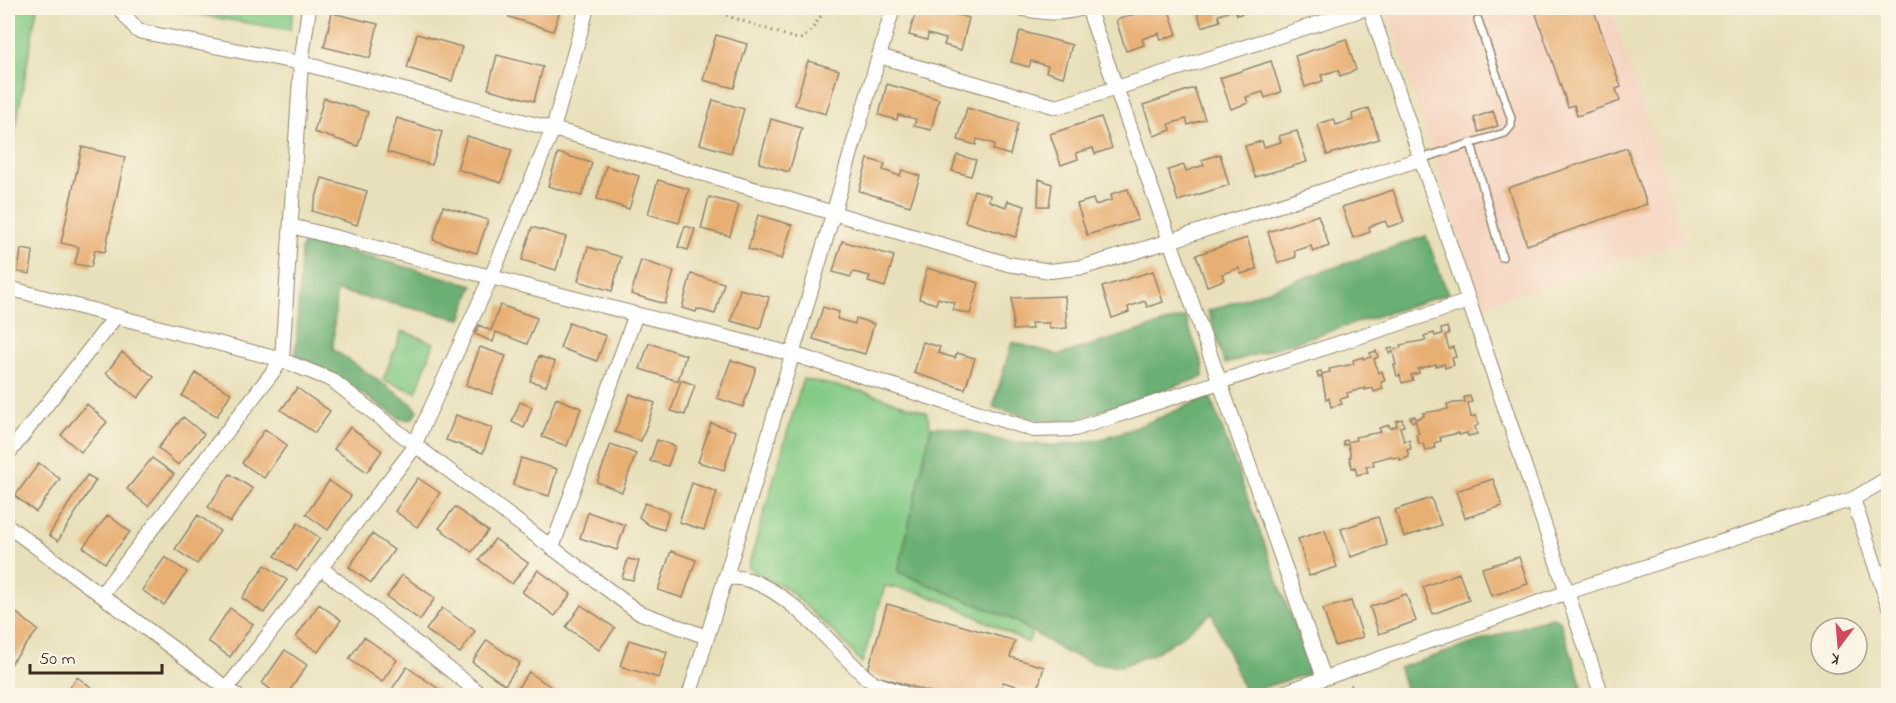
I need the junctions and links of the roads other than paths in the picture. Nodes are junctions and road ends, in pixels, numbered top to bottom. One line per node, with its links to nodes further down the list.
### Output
1 (119, 8): 11 (street)
2 (309, 8): 11 (street)
3 (587, 8): 13 (street)
4 (893, 8): 10 (street)
5 (1018, 8): 6 (street)
6 (1083, 8)
7 (1088, 8): 12 (street)
8 (1368, 8): 12 (street); 15 (street)
9 (1478, 20): 14 (lane)
10 (879, 56): 12 (street); 16 (street)
11 (301, 63): 13 (street); 17 (street)
12 (1116, 88): 18 (street)
13 (553, 129): 16 (street); 20 (street)
14 (1471, 143): 15 (lane); 19 (lane)
15 (1420, 159): 18 (street); 22 (street)
16 (833, 213): 18 (street); 25 (street)
17 (291, 226): 20 (street); 26 (street)
18 (1170, 241): 27 (street)
19 (1502, 257)
20 (491, 277): 23 (street); 28 (street)
21 (8, 288): 24 (street)
22 (1469, 301): 27 (street); 36 (street)
23 (636, 314): 25 (street); 33 (street)
24 (116, 315): 26 (street); 29 (street)
25 (792, 354): 27 (street); 35 (street)
26 (282, 360): 28 (street); 37 (street)
27 (1220, 381): 40 (street)
28 (415, 445): 33 (street); 34 (street)
29 (8, 454)
30 (1888, 478): 31 (street)
31 (1853, 499): 36 (street); 38 (street)
32 (8, 526): 37 (street)
33 (552, 548): 39 (street)
34 (321, 568): 41 (street); 42 (street)
35 (725, 578): 39 (street); 44 (street)
36 (1568, 592): 40 (street); 46 (street)
37 (101, 595): 41 (street)
38 (1888, 604)
39 (707, 637): 43 (street)
40 (1324, 678): 45 (street)
41 (232, 692)
42 (483, 696)
43 (689, 696)
44 (911, 696)
45 (1274, 696)
46 (1602, 696)

